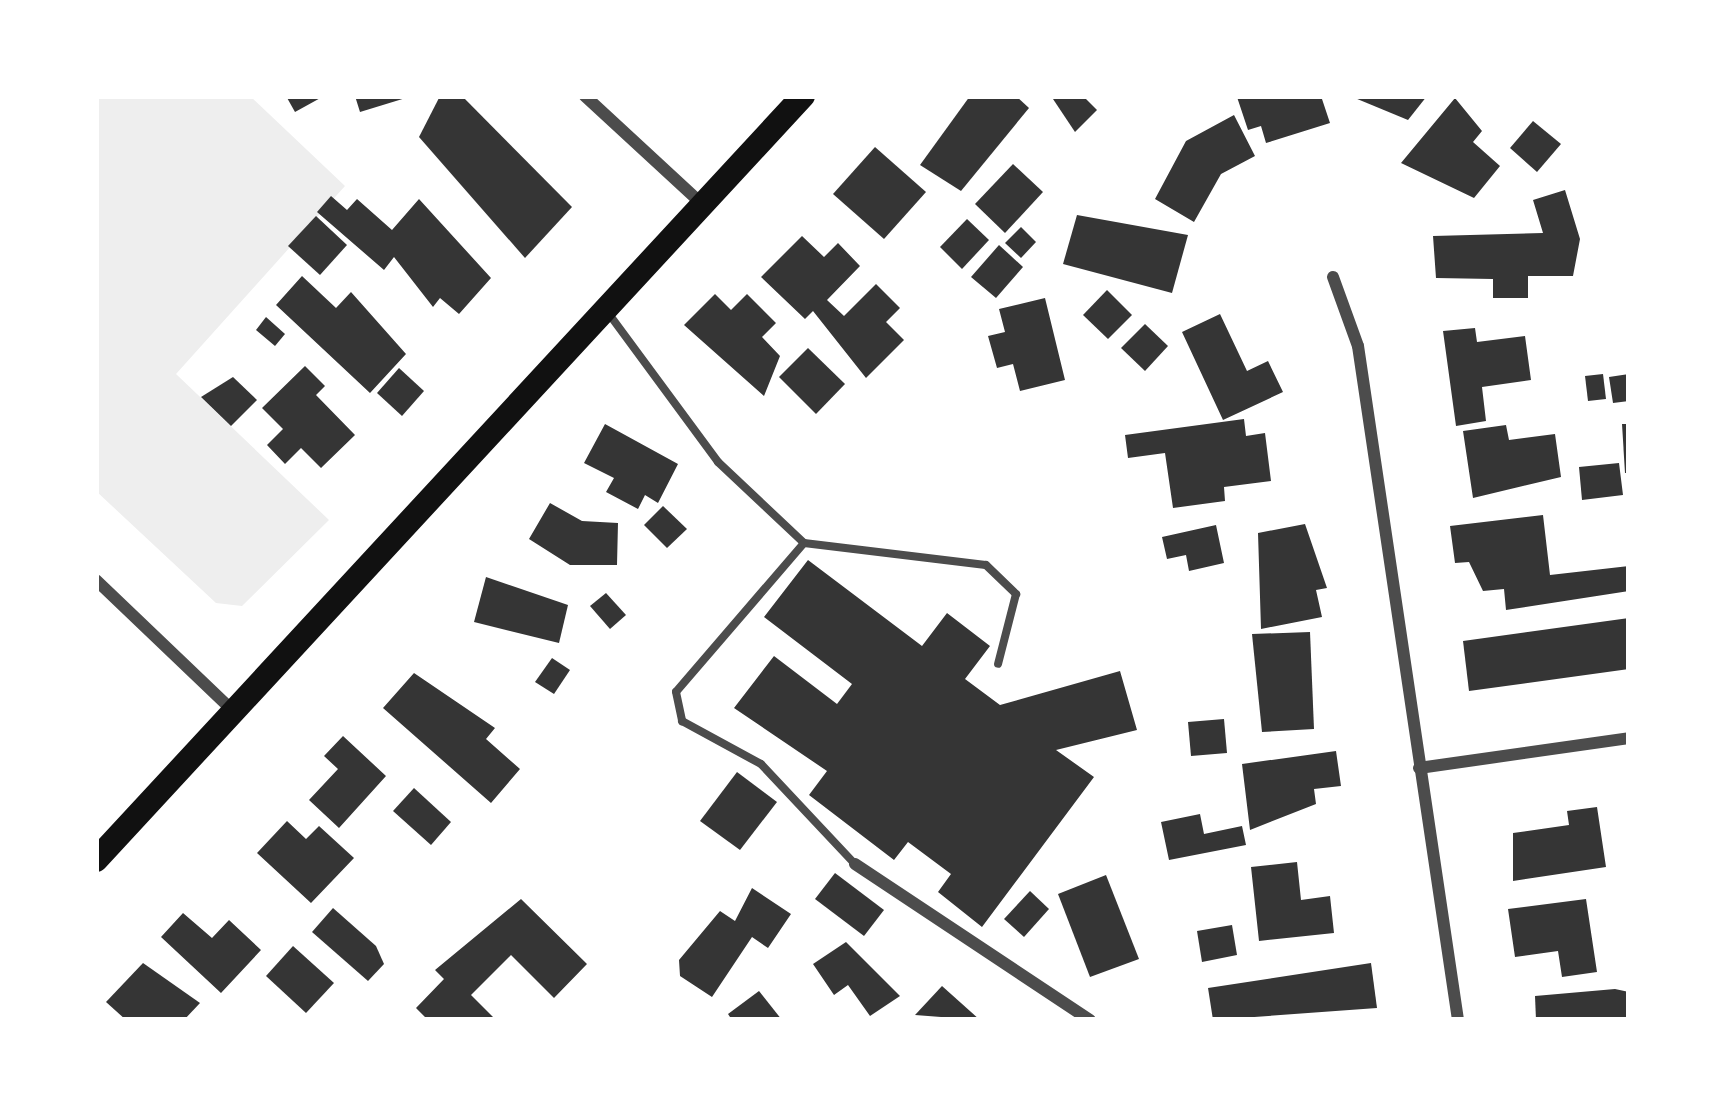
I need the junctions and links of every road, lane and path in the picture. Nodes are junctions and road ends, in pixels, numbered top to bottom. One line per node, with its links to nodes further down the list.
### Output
1 (585, 96): 3 (street)
2 (803, 96): 3 (main road)
3 (702, 204): 5 (main road)
4 (1333, 277): 11 (street)
5 (604, 308): 6 (lane); 9 (main road)
6 (804, 543): 8 (lane); 13 (lane)
7 (96, 580): 9 (street)
8 (998, 664)
9 (233, 711): 12 (main road)
10 (1629, 738): 11 (street)
11 (1419, 768): 15 (street)
12 (96, 860)
13 (855, 864): 14 (street)
14 (1090, 1020)
15 (1458, 1020)

